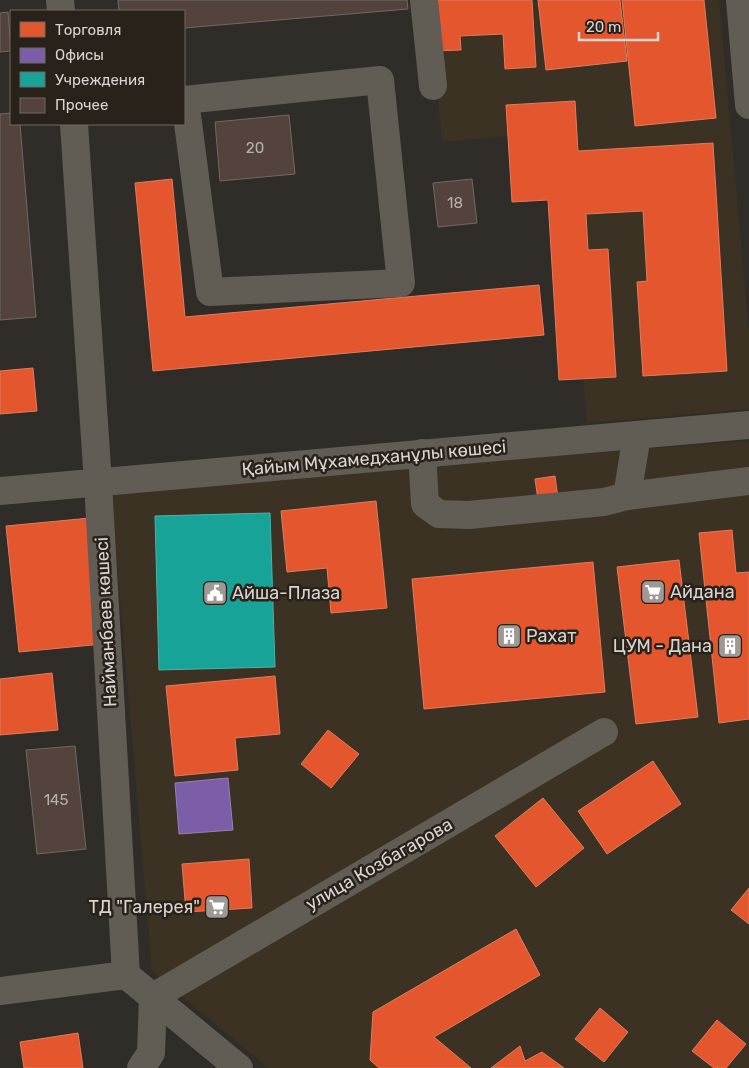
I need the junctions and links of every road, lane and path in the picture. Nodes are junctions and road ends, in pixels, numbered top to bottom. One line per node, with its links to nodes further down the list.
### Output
1 (424, 0): 3 (street)
2 (740, 0): 5 (street)
3 (433, 86)
4 (185, 100): 4 (street)
5 (749, 104)
6 (74, 125): 11 (street, Найманбаев көшесі)
7 (749, 425): 8 (street, Қайым Мұхамедханұлы көшесі)
8 (637, 435): 9 (street, Қайым Мұхамедханұлы көшесі); 13 (street)
9 (422, 453): 11 (street, Қайым Мұхамедханұлы көшесі); 13 (street)
10 (749, 481): 13 (street)
11 (98, 483): 12 (street, Қайым Мұхамедханұлы көшесі); 15 (street, Найманбаев көшесі)
12 (0, 491)
13 (627, 496)
14 (604, 732): 17 (street, улица Козбагарова)
15 (126, 975): 16 (street); 17 (street)
16 (0, 991)
17 (153, 997): 18 (street); 19 (street)
18 (141, 1068)
19 (238, 1068)

